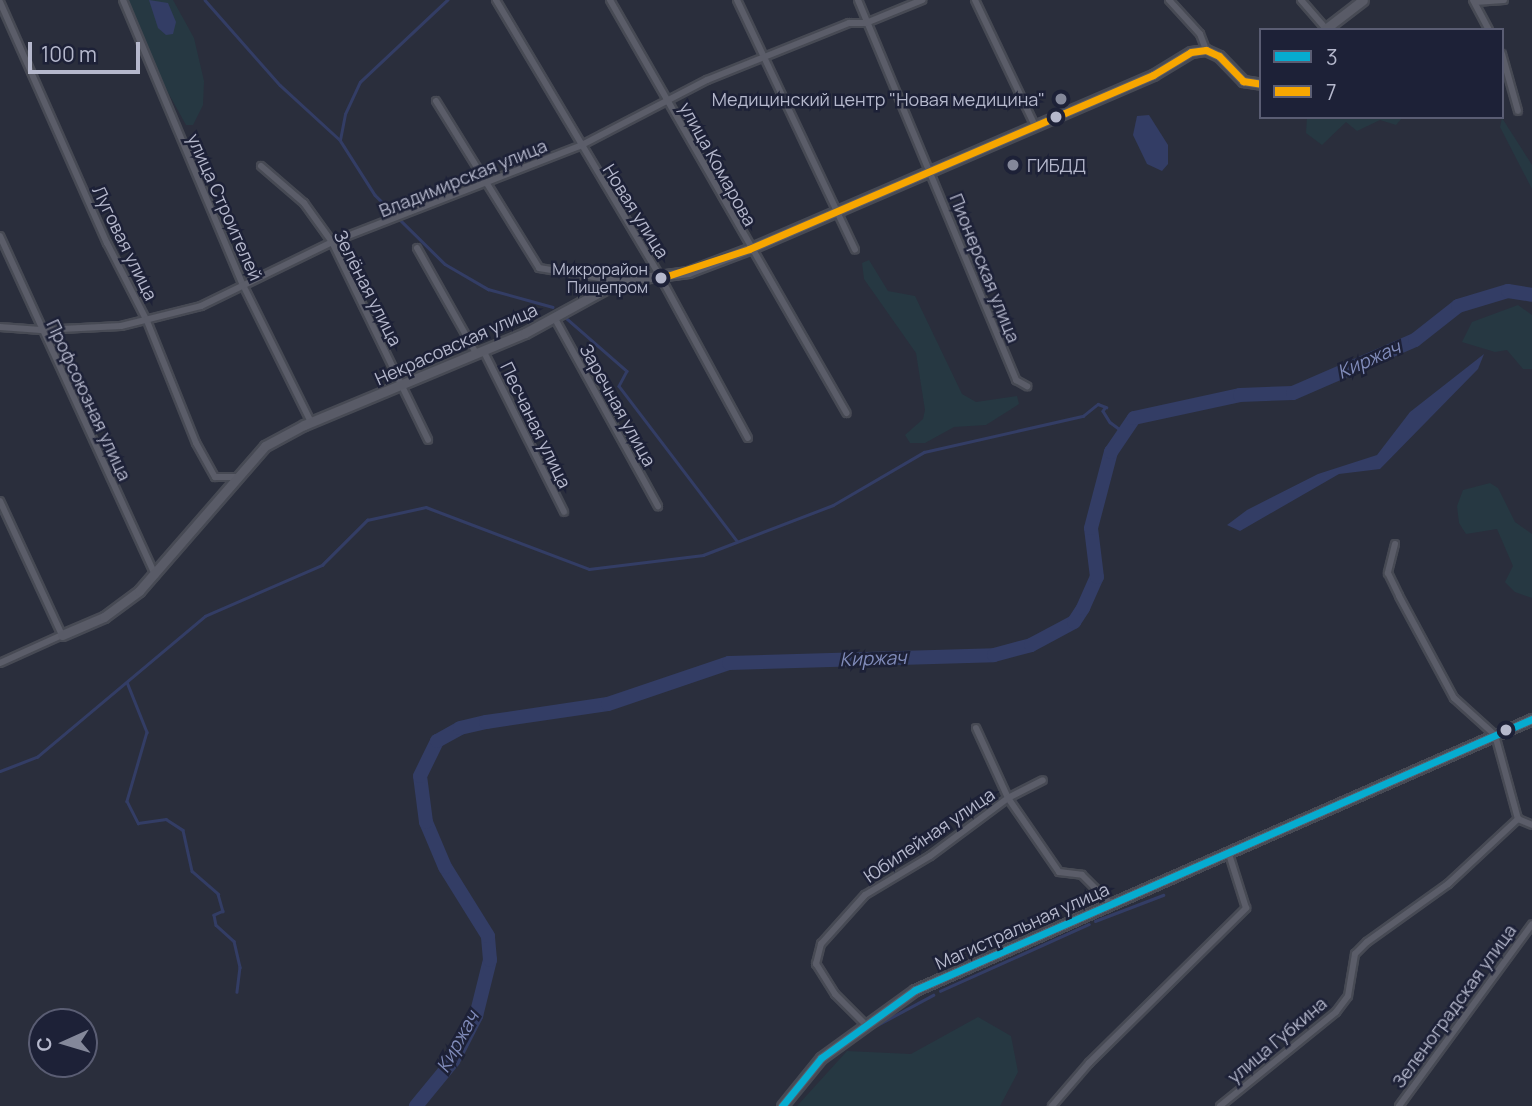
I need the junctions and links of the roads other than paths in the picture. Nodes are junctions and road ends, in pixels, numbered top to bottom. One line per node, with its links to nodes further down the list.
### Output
1 (122, 0): 38 (street, улица Строителей)
2 (496, 0): 26 (street, Новая улица)
3 (610, 0): 23 (street, улица Комарова)
4 (737, 0): 19 (street)
5 (858, 0): 14 (street, Пионерская улица)
6 (922, 0): 14 (street, Владимирская улица)
7 (975, 0): 25 (street)
8 (1169, 0): 18 (street)
9 (1301, 0): 15 (street)
10 (1363, 0): 16 (street)
11 (1504, 0): 12 (street)
12 (1474, 1): 17 (street)
13 (0, 2): 40 (street, Луговая улица)
14 (866, 23): 19 (street, Владимирская улица); 28 (street, Пионерская улица)
15 (1323, 28)
16 (1325, 28)
17 (1488, 28)
18 (1206, 50): 21 (street); 25 (street, Некрасовская улица)
19 (764, 58): 23 (street, Владимирская улица); 30 (street)
20 (1504, 62): 24 (street)
21 (1259, 84)
22 (436, 101): 29 (street)
23 (669, 104): 26 (street, Владимирская улица); 34 (street, улица Комарова)
24 (1517, 111)
25 (1035, 126): 28 (street, Некрасовская улица)
26 (580, 146): 29 (street, Владимирская улица); 36 (street, Новая улица)
27 (261, 166): 32 (street, Зелёная улица)
28 (929, 169): 30 (street, Некрасовская улица); 45 (street, Пионерская улица)
29 (487, 186): 32 (street, Владимирская улица); 37 (street)
30 (835, 211): 34 (street, Некрасовская улица); 35 (street)
31 (0, 236): 42 (street, Профсоюзная улица)
32 (332, 242): 38 (street, Владимирская улица); 44 (street, Зелёная улица)
33 (417, 248): 43 (street, Песчаная улица)
34 (749, 249): 36 (street, Некрасовская улица); 46 (street, улица Комарова)
35 (855, 250)
36 (660, 278): 37 (street, Некрасовская улица); 48 (street, Новая улица)
37 (620, 281): 39 (street, Некрасовская улица)
38 (243, 285): 40 (street, Владимирская улица); 47 (street, улица Строителей)
39 (554, 317): 43 (street, Некрасовская улица); 52 (street, Заречная улица)
40 (147, 321): 42 (street, Владимирская улица); 50 (street, Луговая улица)
41 (0, 327): 42 (street, Владимирская улица)
42 (41, 330): 55 (street, Профсоюзная улица)
43 (480, 352): 44 (street, Некрасовская улица); 53 (street, Песчаная улица)
44 (401, 386): 47 (street, Некрасовская улица); 49 (street, Зелёная улица)
45 (1027, 386)
46 (847, 413)
47 (312, 422): 50 (street, Некрасовская улица)
48 (748, 438)
49 (428, 440)
50 (237, 477): 55 (street, Некрасовская улица)
51 (0, 501): 56 (street)
52 (658, 506)
53 (564, 512)
54 (1395, 544): 60 (street)
55 (155, 575): 56 (street, Некрасовская улица)
56 (62, 635): 57 (street)
57 (0, 663)
58 (1532, 719): 60 (street, Магистральная улица)
59 (976, 728): 62 (street)
60 (1495, 736): 63 (street); 65 (street, Магистральная улица)
61 (1043, 779): 62 (street, Юбилейная улица)
62 (1008, 798): 66 (street); 68 (street, Юбилейная улица)
63 (1518, 819): 64 (street); 71 (street, улица Губкина)
64 (1532, 825)
65 (1229, 854): 66 (street, Магистральная улица); 70 (street)
66 (1111, 904): 68 (street, Магистральная улица)
67 (1532, 923): 72 (street, Зеленоградская улица)
68 (865, 1024): 69 (street, Магистральная улица)
69 (782, 1106)
70 (1052, 1106)
71 (1220, 1106)
72 (1399, 1106)

